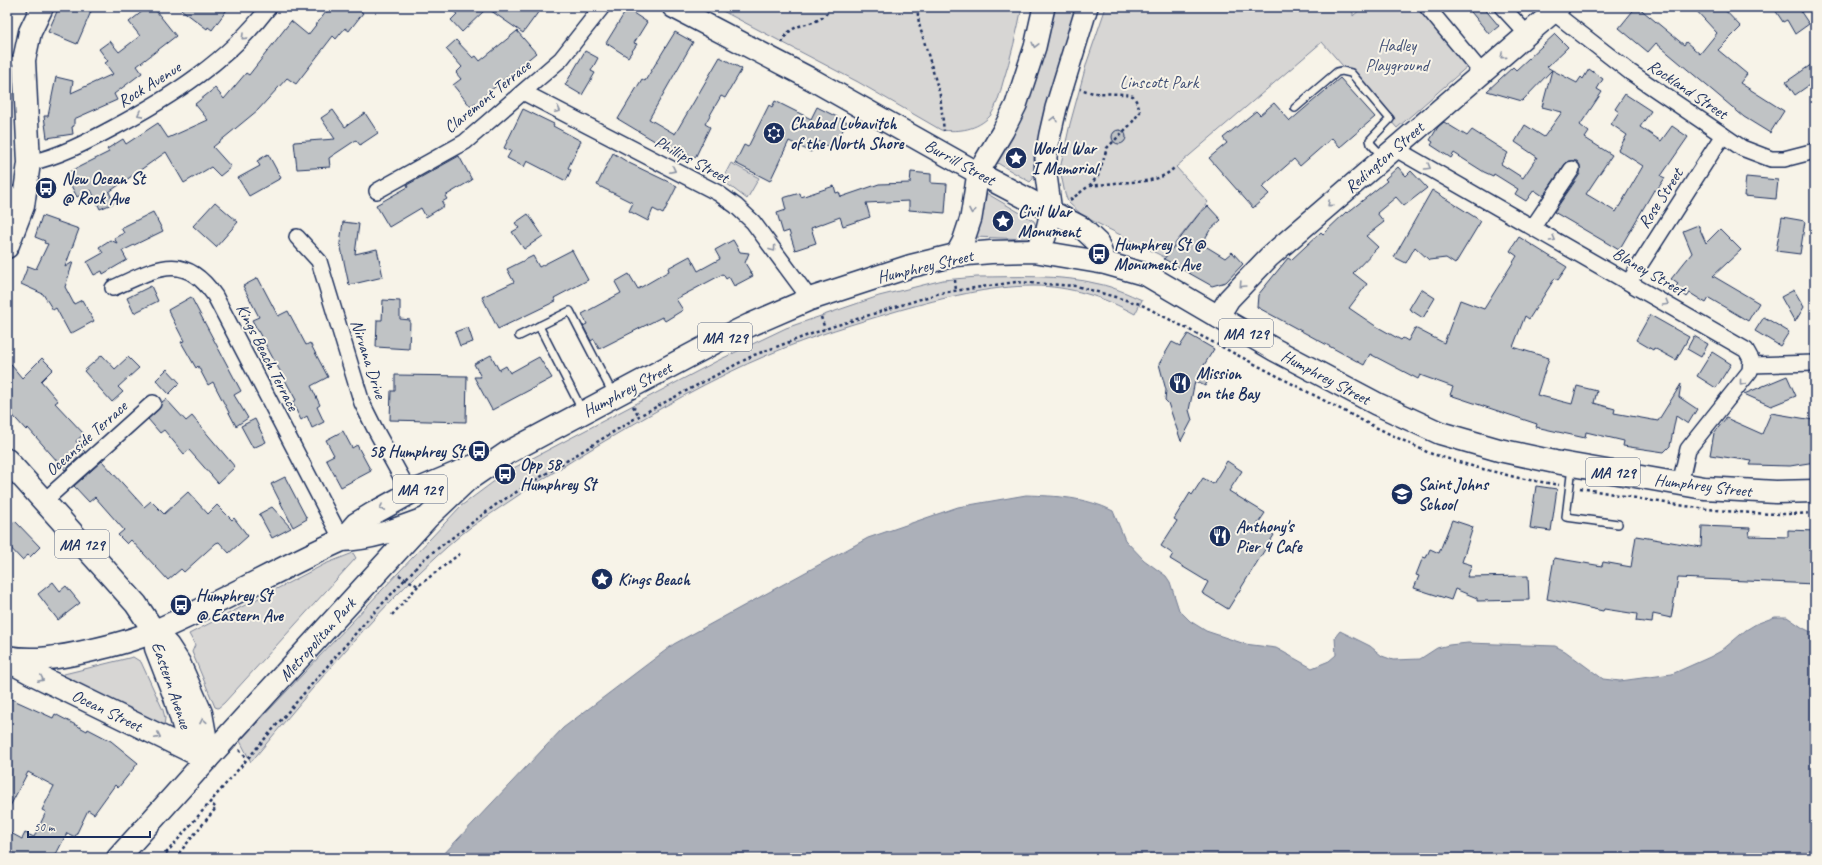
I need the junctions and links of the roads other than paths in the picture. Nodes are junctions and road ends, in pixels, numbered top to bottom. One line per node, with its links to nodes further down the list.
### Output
1 (29, 7): 11 (street)
2 (42, 7): 11 (main road)
3 (269, 7): 20 (street, Rock Avenue, one-way to 20)
4 (602, 7): 15 (street, Claremont Terrace)
5 (673, 7): 22 (street, Burrill Street)
6 (1044, 7): 22 (street, one-way to 22)
7 (1087, 7): 26 (street, one-way to 7)
8 (1427, 7): 14 (street)
9 (1502, 7): 12 (street)
10 (1556, 9): 12 (street, Redington Street); 17 (street, Rockland Street)
11 (30, 32): 13 (main road)
12 (1528, 35): 14 (street, Redington Street, one-way to 14)
13 (15, 61): 20 (main road)
14 (1482, 73): 19 (street, Redington Street)
15 (523, 92): 23 (street, Claremont Terrace); 35 (street, Phillips Street, one-way to 35)
16 (1295, 108): 19 (lane)
17 (1723, 135): 18 (street, Rockland Street); 33 (street, Rose Street)
18 (1815, 150)
19 (1388, 153): 27 (street, Blaney Street, one-way to 27); 36 (street, Redington Street, one-way to 36)
20 (29, 163): 25 (main road)
21 (1572, 169): 27 (street)
22 (978, 173): 26 (street, Burrill Street); 31 (street, one-way to 31)
23 (377, 191)
24 (7, 192): 25 (street)
25 (23, 206): 29 (main road)
26 (1059, 207): 30 (street); 32 (street, Burrill Street)
27 (1533, 227): 33 (street, Blaney Street, one-way to 33)
28 (297, 237): 49 (street, Nirvana Drive)
29 (7, 247)
30 (1034, 251): 31 (main road, Humphrey Street / MA 129); 32 (main road, Humphrey Street / MA 129)
31 (956, 255): 35 (main road, Humphrey Street / MA 129)
32 (1106, 263): 36 (main road, Humphrey Street / MA 129)
33 (1629, 282): 40 (street, Blaney Street, one-way to 40)
34 (113, 288): 53 (street, Kings Beach Terrace)
35 (815, 308): 41 (main road, Humphrey Street / MA 129)
36 (1218, 317): 46 (main road, Humphrey Street / MA 129)
37 (539, 326): 38 (lane); 41 (lane); 43 (lane)
38 (519, 336)
39 (1815, 363): 40 (street)
40 (1752, 365): 47 (street, one-way to 47)
41 (614, 396): 43 (main road, Humphrey Street / MA 129)
42 (154, 403): 50 (street, Oceanside Terrace)
43 (583, 412): 44 (main road, Humphrey Street / MA 129)
44 (507, 453): 49 (main road, Humphrey Street / MA 129); 51 (main road, Humphrey Street / MA 129)
45 (7, 460): 50 (main road, Eastern Avenue / MA 129)
46 (1572, 465): 47 (main road, Humphrey Street / MA 129); 52 (lane)
47 (1680, 484): 48 (main road, Humphrey Street / MA 129)
48 (1815, 491)
49 (410, 493): 53 (main road, Humphrey Street / MA 129, one-way to 53)
50 (44, 501): 54 (main road, Eastern Avenue / MA 129)
51 (427, 518): 53 (main road, Humphrey Street / MA 129); 56 (main road, Metropolitan Park)
52 (1618, 524)
53 (342, 540): 54 (main road, Humphrey Street / MA 129)
54 (154, 632): 55 (main road, Ocean Street); 56 (main road, Eastern Avenue)
55 (7, 659): 56 (main road, Ocean Street, one-way to 56)
56 (207, 759): 57 (main road, Metropolitan Park)
57 (118, 858)

